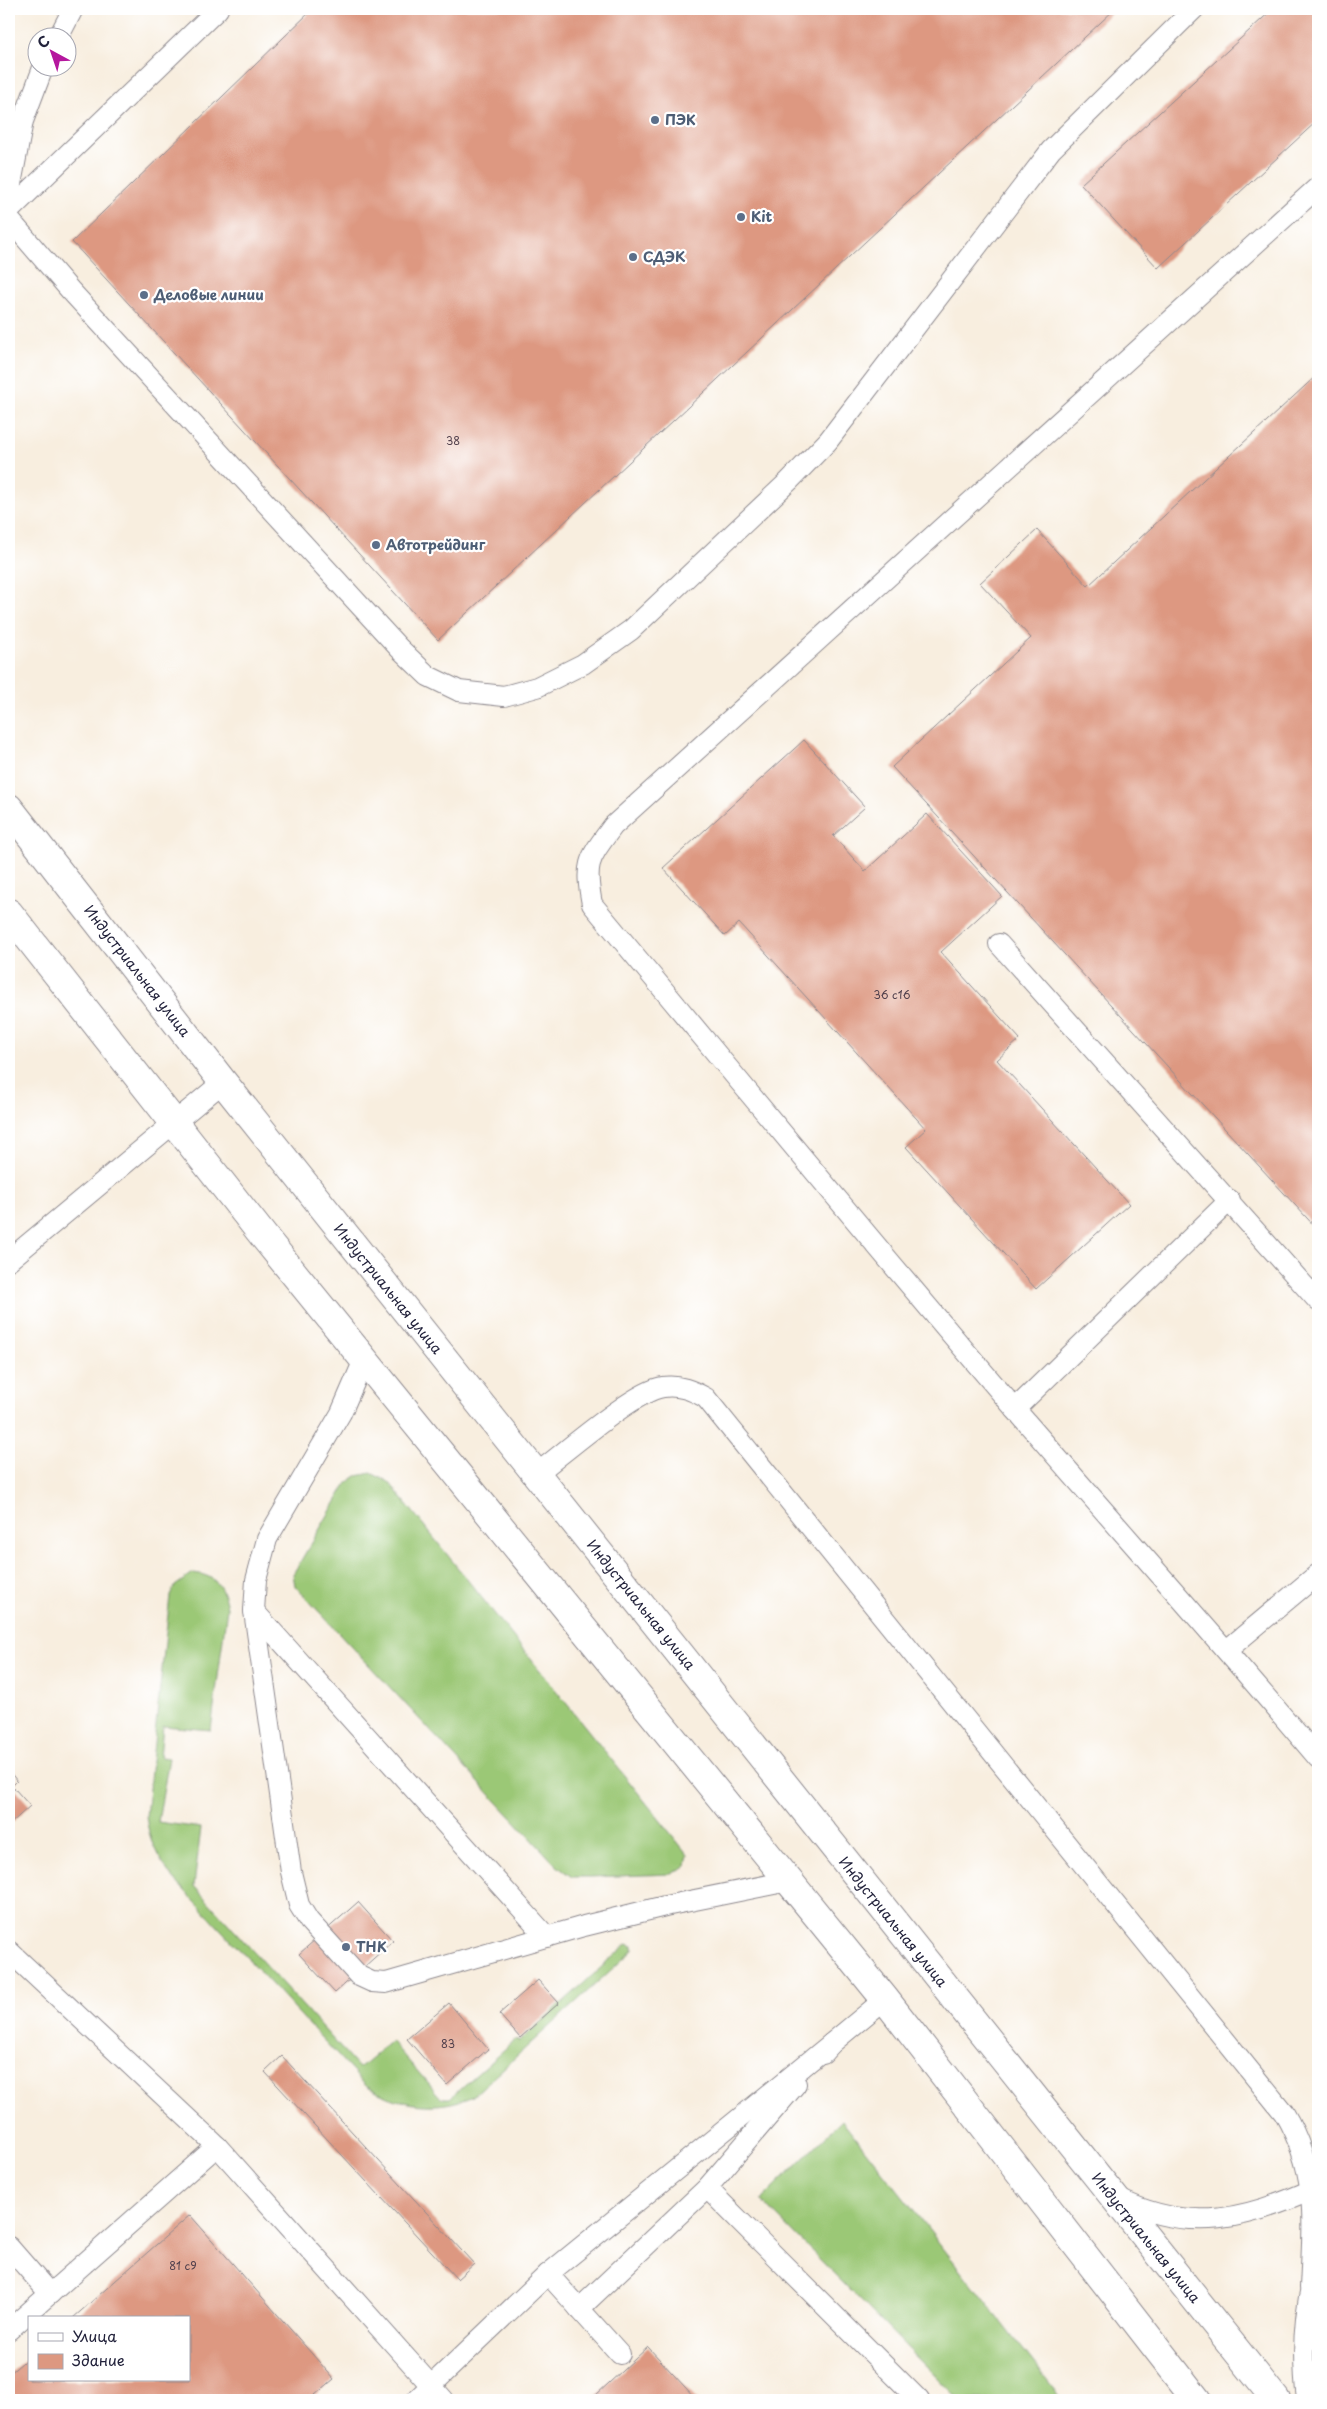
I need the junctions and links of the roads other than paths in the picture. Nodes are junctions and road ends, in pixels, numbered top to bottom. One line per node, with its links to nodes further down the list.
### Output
1 (74, 9): 4 (lane)
2 (218, 9): 8 (lane)
3 (1194, 9): 9 (lane)
4 (64, 28)
5 (39, 78): 7 (lane)
6 (1318, 187): 19 (lane)
7 (9, 195)
8 (9, 211)
9 (9, 219)
10 (9, 808): 13 (main road, Индустриальная улица)
11 (9, 912): 14 (main road)
12 (999, 944): 15 (lane)
13 (223, 1082): 14 (lane); 20 (main road, Индустриальная улица)
14 (174, 1122): 16 (lane); 18 (main road)
15 (1230, 1200): 17 (lane); 19 (lane)
16 (9, 1260)
17 (1318, 1300)
18 (364, 1360): 22 (lane); 25 (main road)
19 (1015, 1409): 23 (lane)
20 (536, 1474): 32 (lane); 33 (main road, Индустриальная улица)
21 (1318, 1574): 23 (lane)
22 (254, 1611): 26 (lane); 26 (lane)
23 (1227, 1650): 24 (lane)
24 (1318, 1758)
25 (789, 1881): 26 (lane); 28 (main road)
26 (547, 1936)
27 (9, 1951): 30 (lane)
28 (885, 1999): 29 (lane); 45 (main road)
29 (832, 2043): 31 (lane); 36 (lane)
30 (217, 2146): 38 (lane); 42 (lane)
31 (707, 2188): 39 (lane); 44 (lane)
32 (1315, 2188): 33 (lane); 37 (lane)
33 (1112, 2195): 46 (main road, Индустриальная улица)
34 (9, 2247): 38 (lane)
35 (1318, 2260): 37 (lane)
36 (548, 2274): 39 (lane); 42 (lane)
37 (1310, 2288): 47 (lane)
38 (50, 2294): 40 (lane)
39 (579, 2309): 41 (lane)
40 (9, 2330)
41 (620, 2354)
42 (438, 2393): 43 (lane)
43 (416, 2400)
44 (919, 2400)
45 (1197, 2400)
46 (1276, 2400)
47 (1307, 2400)

